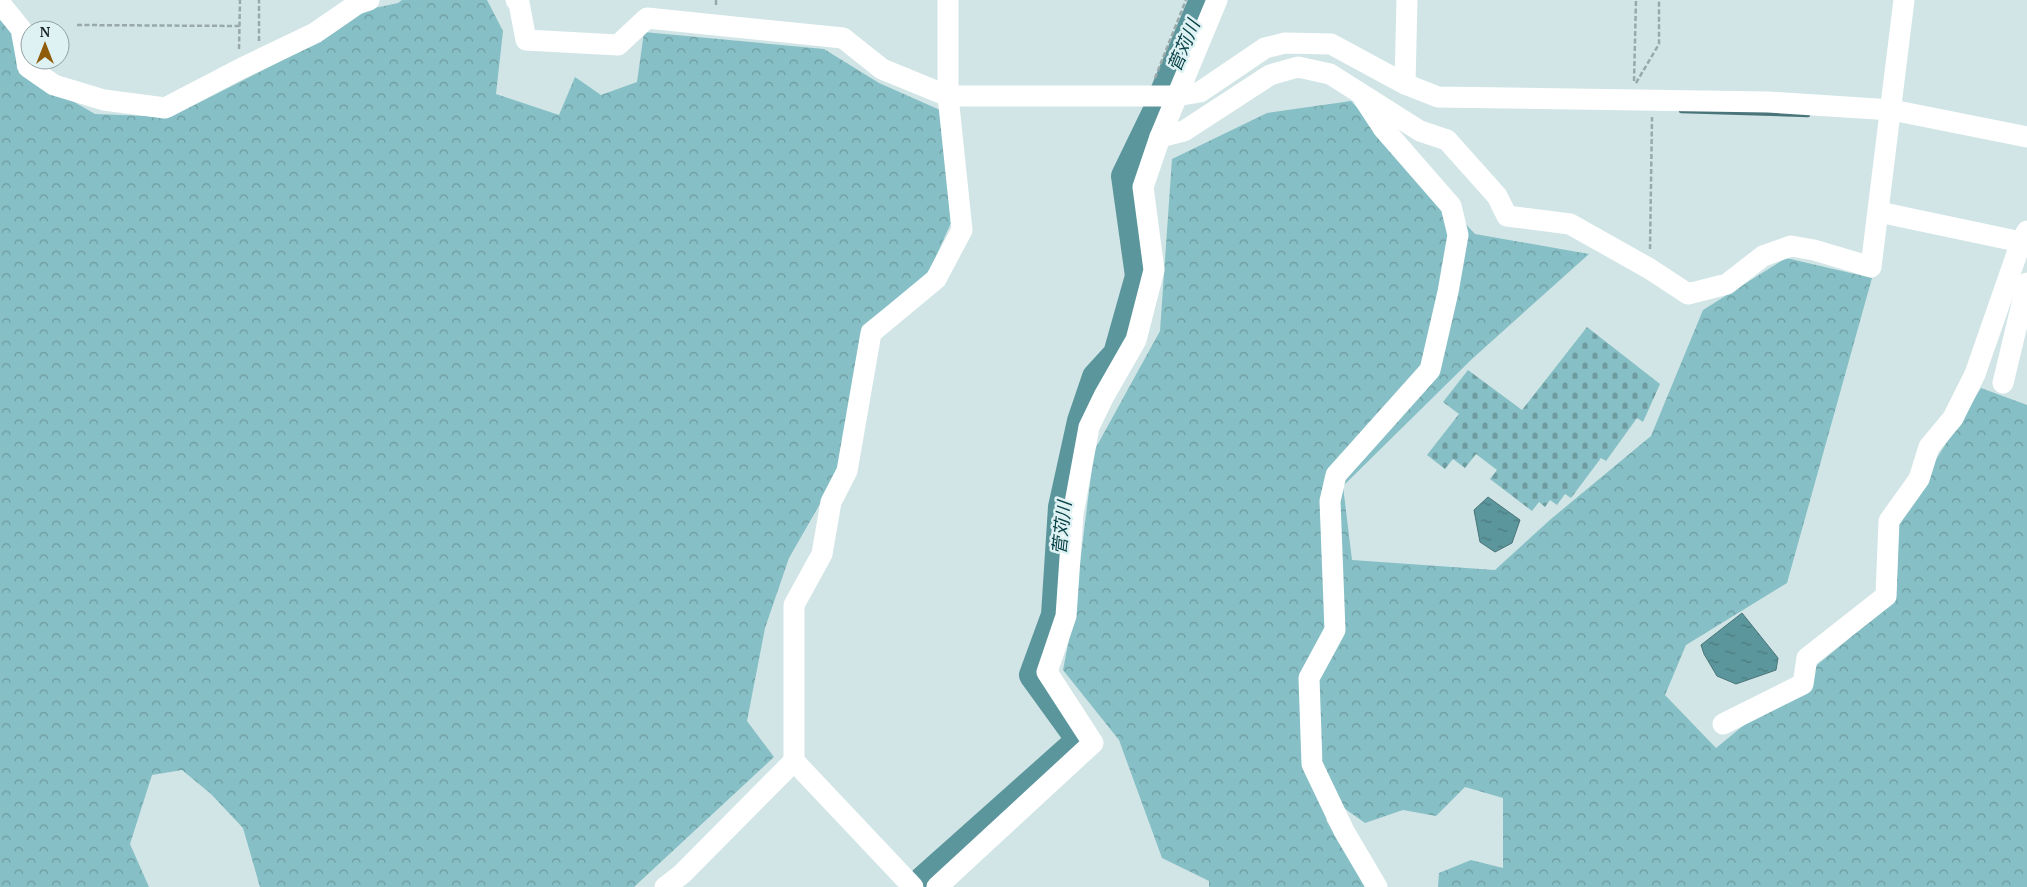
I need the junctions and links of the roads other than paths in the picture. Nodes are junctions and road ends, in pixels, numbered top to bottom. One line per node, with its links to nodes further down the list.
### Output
1 (369, 0): 7 (street)
2 (516, 0): 10 (street)
3 (948, 0): 10 (street)
4 (1217, 0): 11 (street)
5 (1407, 0): 8 (street)
6 (1904, 0): 12 (street)
7 (0, 7)
8 (1405, 84): 11 (street); 12 (street)
9 (1362, 95): 13 (street); 15 (street); 24 (street)
10 (948, 96): 11 (street); 20 (street)
11 (1176, 96): 13 (street)
12 (1892, 110): 14 (street); 15 (street)
13 (1160, 136): 23 (street)
14 (2027, 137)
15 (1879, 212): 16 (street)
16 (2024, 236): 19 (street)
17 (2027, 283): 18 (street)
18 (2003, 383)
19 (1723, 724)
20 (794, 762): 21 (street); 22 (street)
21 (665, 887)
22 (914, 887)
23 (937, 887)
24 (1377, 887)

